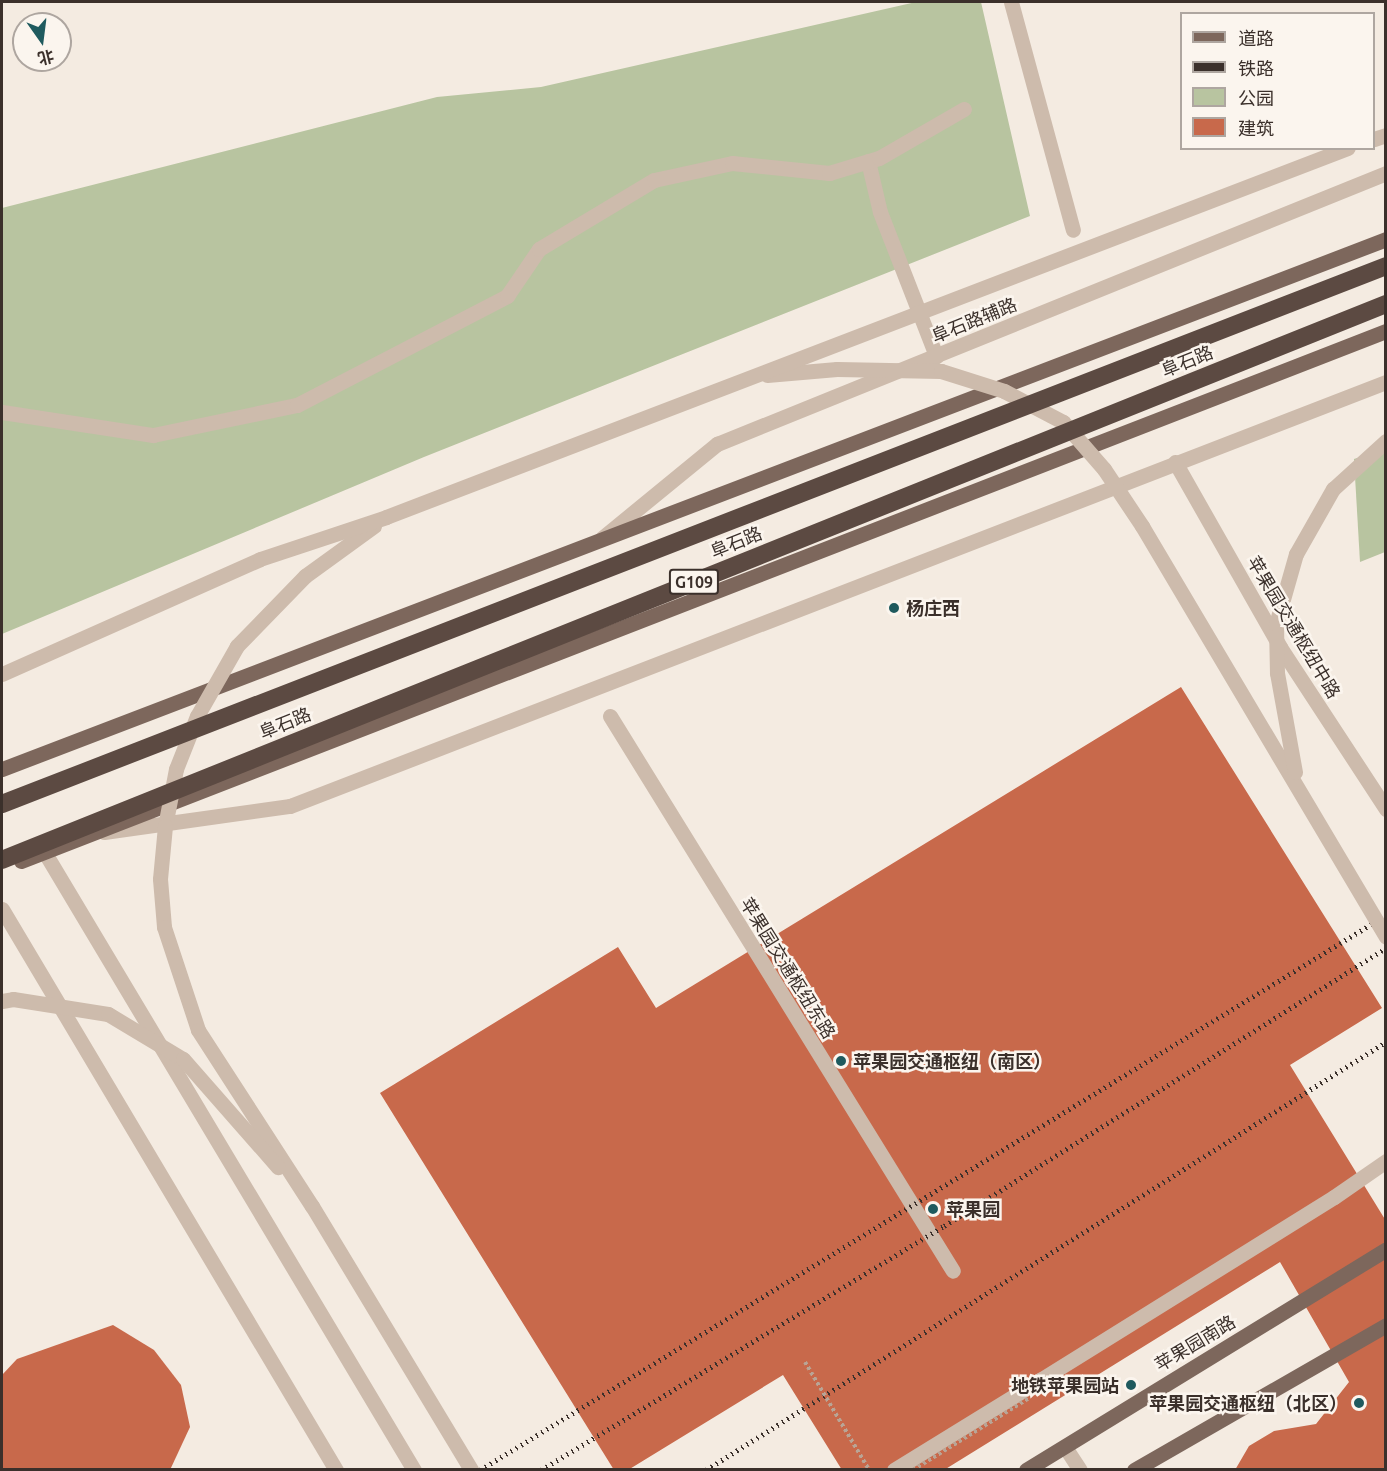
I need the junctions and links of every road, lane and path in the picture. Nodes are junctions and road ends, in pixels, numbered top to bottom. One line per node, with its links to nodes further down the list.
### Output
1 (1011, 2): 6 (street)
2 (964, 109): 4 (street)
3 (1343, 150): 12 (street, bridge)
4 (868, 161): 11 (street); 14 (street)
5 (1386, 173): 11 (street, 阜石路辅路)
6 (1073, 230)
7 (1386, 238): 18 (main road)
8 (1386, 266): 23 (highway, 阜石路 / G109, bridge)
9 (1386, 304): 27 (highway, 阜石路 / G109, bridge)
10 (1386, 331): 25 (main road, 阜石路)
11 (936, 357): 18 (street, 阜石路辅路)
12 (748, 376): 17 (street, bridge); 22 (street, bridge)
13 (1386, 382): 16 (street, 阜石路)
14 (2, 412)
15 (1386, 441): 22 (street, bridge)
16 (1175, 462): 24 (street, 苹果园交通枢纽中路); 25 (street, 阜石路)
17 (386, 517): 19 (street, bridge); 33 (street, bridge)
18 (599, 540): 21 (main road)
19 (2, 674)
20 (610, 716): 35 (street, 苹果园交通枢纽东路)
21 (2, 769)
22 (1297, 784): 30 (street, bridge)
23 (2, 804)
24 (1386, 809)
25 (104, 832): 26 (main road, 阜石路)
26 (45, 852): 28 (main road, 阜石路); 40 (street)
27 (2, 860)
28 (2, 868)
29 (2, 909): 39 (street)
30 (1386, 937)
31 (2, 1001): 33 (street, bridge)
32 (1386, 1161): 43 (street, bridge)
33 (312, 1206): 41 (street, bridge)
34 (1386, 1250): 38 (main road, 苹果园南路)
35 (953, 1271)
36 (1386, 1325): 46 (main road)
37 (805, 1362): 42 (path, bridge)
38 (1065, 1447): 44 (main road, 苹果园南路); 45 (street)
39 (336, 1470)
40 (414, 1470)
41 (471, 1470)
42 (869, 1470)
43 (894, 1470)
44 (1026, 1470)
45 (1080, 1470)
46 (1134, 1470)

